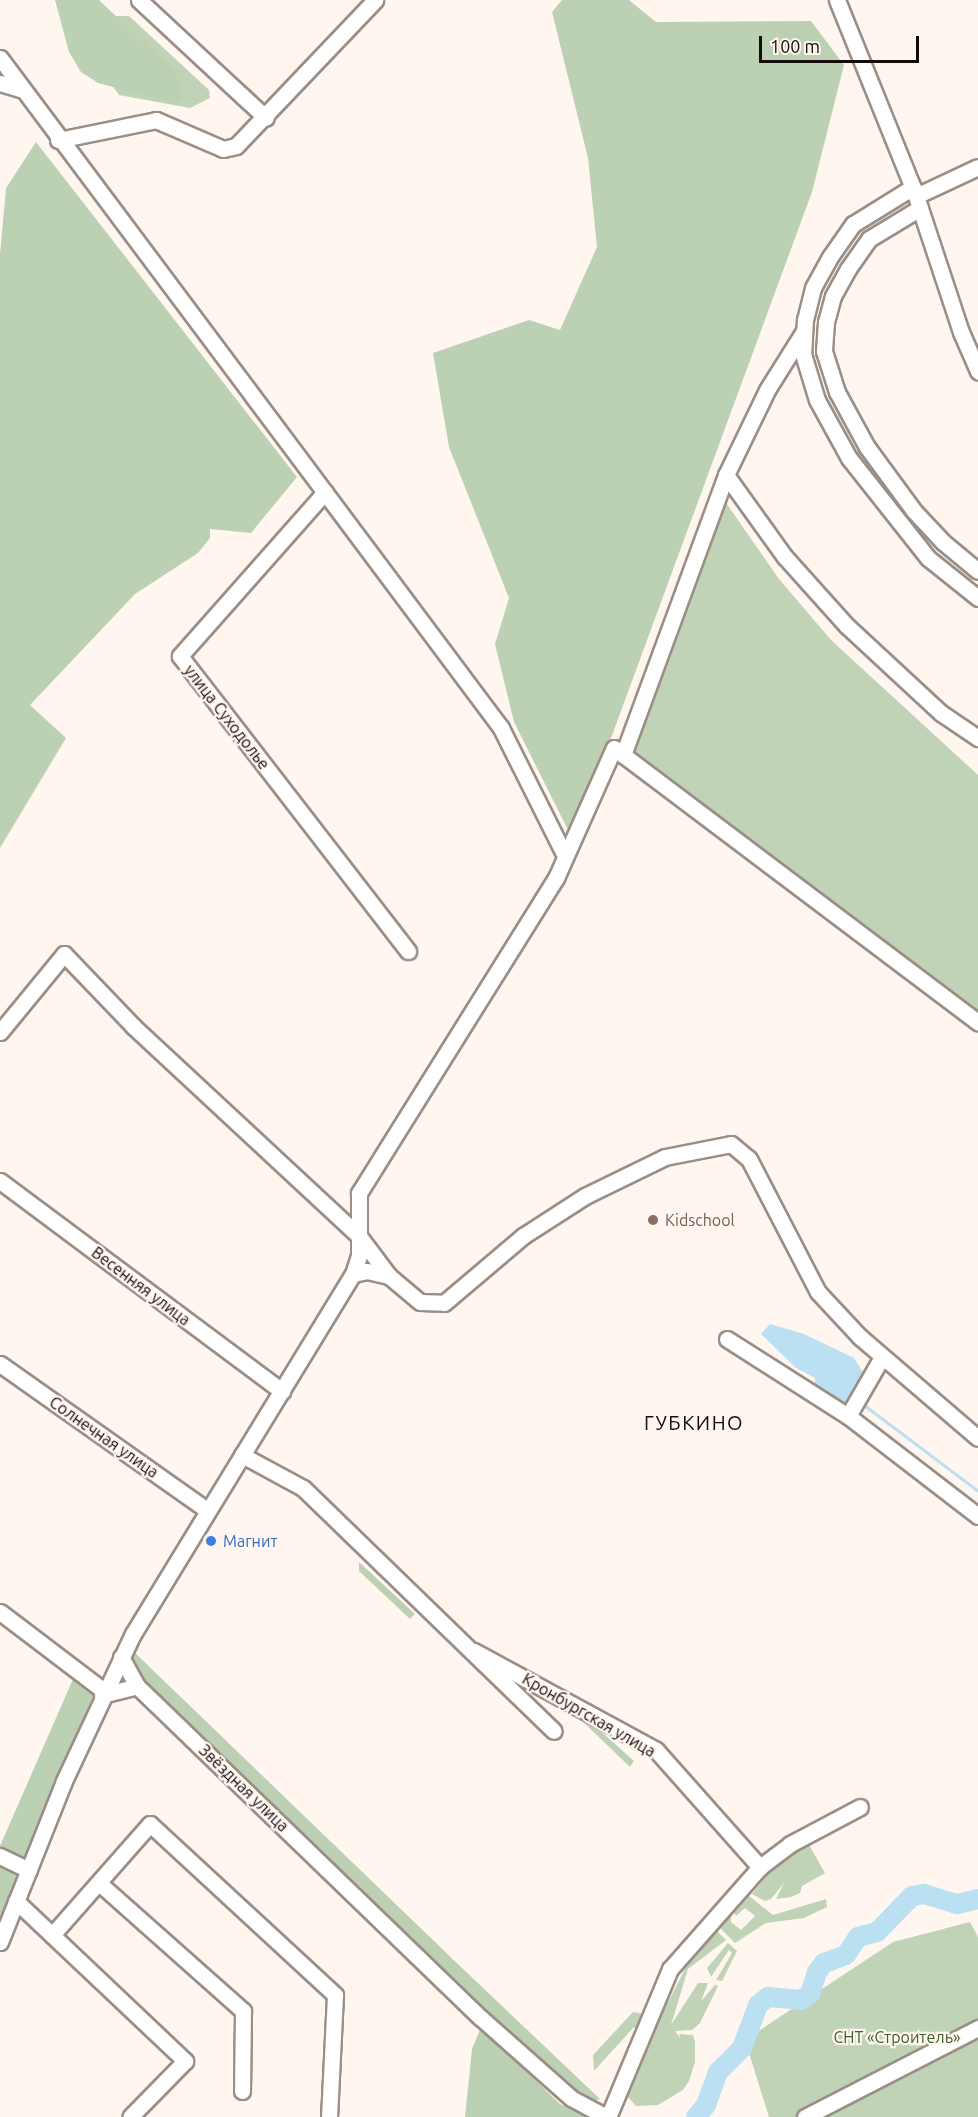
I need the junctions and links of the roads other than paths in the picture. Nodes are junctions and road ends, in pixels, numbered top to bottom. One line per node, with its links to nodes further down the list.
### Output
1 (139, 0): 7 (street)
2 (375, 0): 7 (street)
3 (837, 0): 10 (street)
4 (0, 58): 6 (street)
5 (0, 83): 6 (street)
6 (20, 89): 8 (street)
7 (266, 118): 8 (street)
8 (58, 140): 14 (street)
9 (978, 167): 10 (street)
10 (917, 197): 11 (street); 12 (street); 15 (street)
11 (804, 331): 13 (street); 16 (street)
12 (978, 371)
13 (726, 475): 17 (street); 18 (street)
14 (325, 492): 19 (street); 20 (street, улица Суходолье)
15 (978, 571)
16 (978, 598)
17 (978, 738)
18 (623, 755): 19 (street); 21 (street)
19 (565, 856): 24 (street)
20 (408, 951)
21 (978, 1022)
22 (0, 1032): 24 (street)
23 (0, 1181): 30 (street, Весенняя улица)
24 (359, 1236): 25 (street); 26 (street)
25 (354, 1274): 26 (street); 30 (street)
26 (389, 1276): 28 (street)
27 (728, 1339): 31 (street)
28 (882, 1357): 31 (street); 32 (street)
29 (0, 1364): 34 (street, Солнечная улица)
30 (282, 1391): 33 (street)
31 (848, 1416): 35 (street)
32 (978, 1438)
33 (242, 1455): 34 (street); 37 (street, Кронбургская улица)
34 (207, 1510): 38 (street)
35 (978, 1516)
36 (0, 1612): 40 (street)
37 (474, 1651): 41 (street, Кронбургская улица); 44 (street, Кронбургская улица)
38 (122, 1657): 39 (street, Звёздная улица); 40 (street)
39 (137, 1686): 40 (street); 54 (street, Звёздная улица)
40 (103, 1693): 45 (street)
41 (554, 1731)
42 (860, 1807): 44 (street)
43 (0, 1856): 45 (street)
44 (760, 1867): 54 (street)
45 (28, 1870): 47 (street)
46 (99, 1883): 48 (street); 51 (street); 53 (street)
47 (16, 1901): 48 (street); 49 (street)
48 (52, 1935): 52 (street)
49 (0, 1942)
50 (978, 2028): 55 (street)
51 (243, 2091)
52 (130, 2117)
53 (329, 2117)
54 (607, 2117)
55 (805, 2117)

